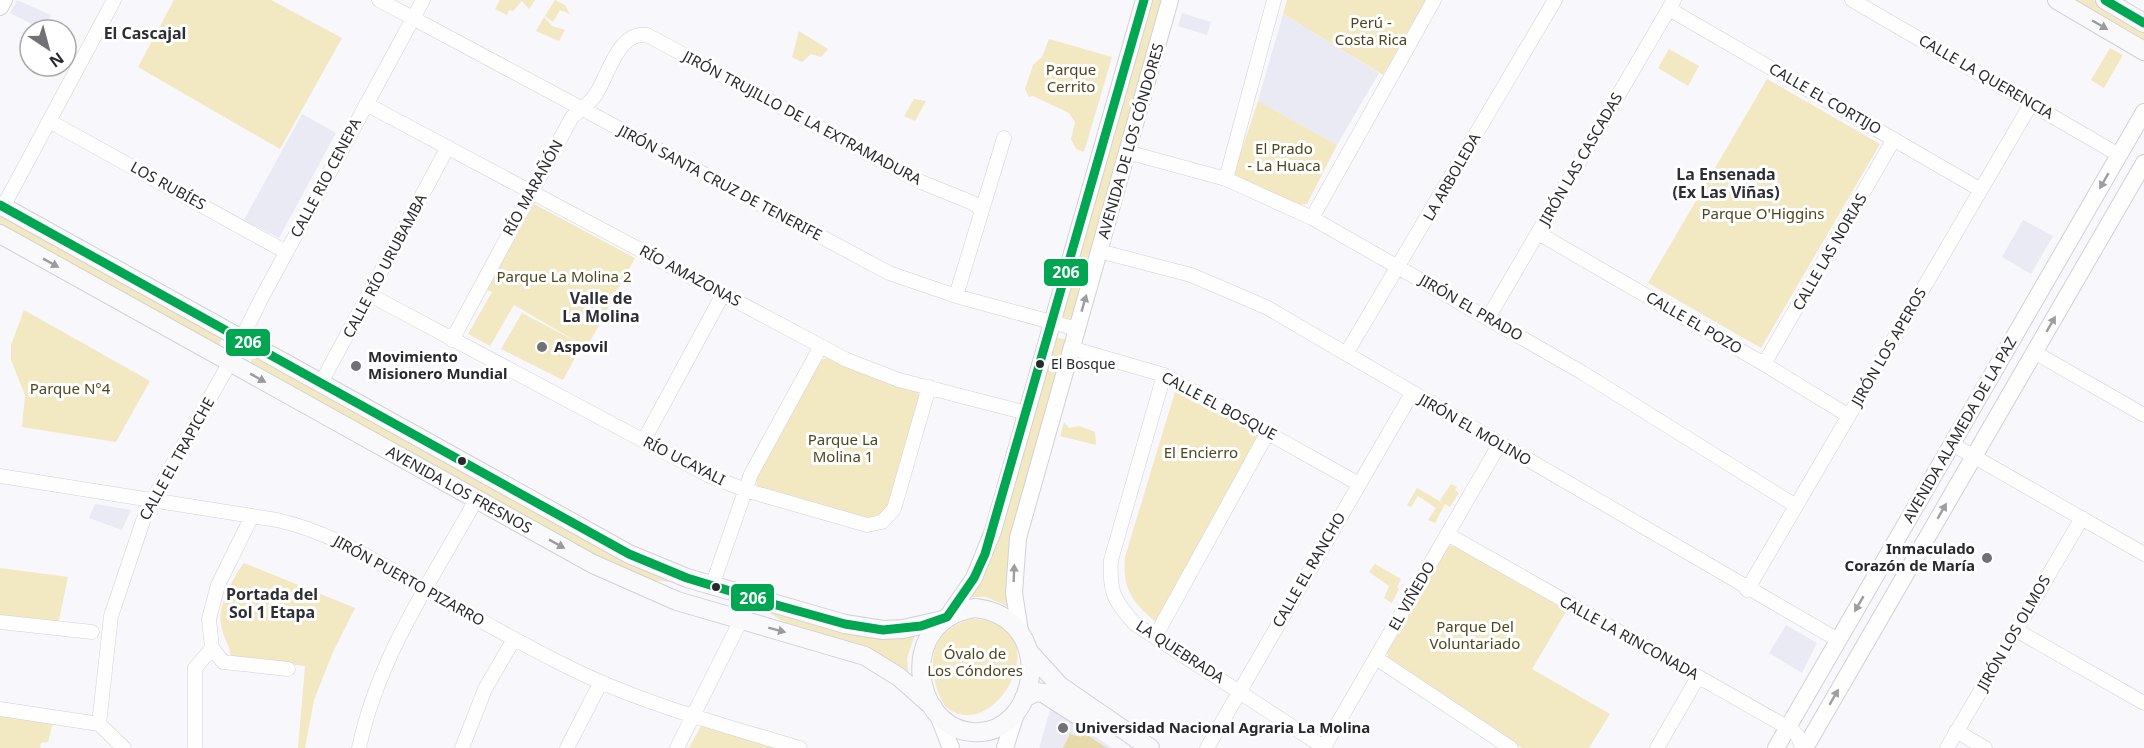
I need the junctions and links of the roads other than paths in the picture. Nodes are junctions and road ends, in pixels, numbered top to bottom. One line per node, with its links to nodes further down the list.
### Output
1 (4, 0): 14 (street)
2 (114, 0): 23 (street)
3 (379, 0): 15 (street, JIRÓN SANTA CRUZ DE TENERIFE)
4 (423, 0): 15 (street, CALLE RIO CENEPA)
5 (1144, 0): 45 (street, AVENIDA DE LOS CÓNDORES)
6 (1170, 0): 27 (street, AVENIDA DE LOS CÓNDORES)
7 (1274, 0): 30 (street)
8 (1434, 0): 35 (street)
9 (1555, 0): 40 (street, LA ARBOLEDA)
10 (1852, 0): 20 (street, CALLE LA QUERENCIA)
11 (2057, 0): 18 (main road, one-way to 18)
12 (2105, 0): 16 (main road)
13 (1671, 4): 25 (street, CALLE EL CORTIJO); 36 (street, JIRÓN LAS CASCADAS)
14 (0, 7)
15 (413, 18): 19 (street, CALLE RIO CENEPA); 21 (street, JIRÓN SANTA CRUZ DE TENERIFE)
16 (2144, 23)
17 (624, 43): 21 (street, RÍO MARAÑÓN); 34 (street, JIRÓN TRUJILLO DE LA EXTRAMADURA)
18 (2144, 51)
19 (366, 104): 26 (street, RÍO AMAZONAS); 39 (street, CALLE RIO CENEPA)
20 (2031, 104): 28 (street, CALLE LA QUERENCIA); 31 (street, JIRÓN LOS APEROS)
21 (582, 109): 32 (street, RÍO MARAÑÓN); 43 (street, JIRÓN SANTA CRUZ DE TENERIFE)
22 (2144, 112): 28 (street, AVENIDA ALAMEDA DE LA PAZ)
23 (49, 121): 33 (street); 39 (street, LOS RUBÍES)
24 (1004, 138): 34 (street)
25 (1894, 140): 31 (street, CALLE EL CORTIJO); 54 (street, CALLE LAS NORIAS)
26 (448, 147): 32 (street, RÍO AMAZONAS); 42 (street, CALLE RÍO URUBAMBA)
27 (1127, 152): 30 (street, JIRÓN EL PRADO); 38 (street, AVENIDA DE LOS CÓNDORES)
28 (2119, 155): 64 (street, AVENIDA ALAMEDA DE LA PAZ, one-way to 64)
29 (2144, 163): 51 (street, AVENIDA ALAMEDA DE LA PAZ, one-way to 29)
30 (1226, 179): 35 (street, JIRÓN EL PRADO)
31 (1981, 190): 61 (street, JIRÓN LOS APEROS)
32 (531, 192): 41 (street, RÍO AMAZONAS); 48 (street, RÍO MARAÑÓN)
33 (1, 206): 47 (main road, AVENIDA LOS FRESNOS)
34 (982, 210): 43 (street)
35 (1312, 218): 40 (street, JIRÓN EL PRADO)
36 (1538, 233): 44 (street, JIRÓN LAS CASCADAS); 54 (street, CALLE EL POZO)
37 (2, 240): 53 (main road, AVENIDA LOS FRESNOS, one-way to 53)
38 (1100, 250): 46 (street, AVENIDA DE LOS CÓNDORES, one-way to 38); 52 (street, JIRÓN EL MOLINO)
39 (286, 252): 47 (street, CALLE RIO CENEPA)
40 (1399, 267): 44 (street, JIRÓN EL PRADO); 52 (street, LA ARBOLEDA)
41 (723, 294): 49 (street, RÍO AMAZONAS); 63 (street)
42 (370, 295): 48 (street, RÍO UCAYALI); 56 (street, CALLE RÍO URUBAMBA)
43 (957, 296): 45 (street, JIRÓN SANTA CRUZ DE TENERIFE)
44 (1488, 318): 72 (street, JIRÓN EL PRADO)
45 (1053, 323): 46 (street, JIRÓN SANTA CRUZ DE TENERIFE); 59 (street, AVENIDA DE LOS CÓNDORES)
46 (1077, 329): 50 (street, AVENIDA DE LOS CÓNDORES)
47 (240, 339): 53 (street, CALLE EL TRAPICHE); 56 (main road, AVENIDA LOS FRESNOS)
48 (452, 340): 63 (street, RÍO UCAYALI)
49 (821, 346): 57 (street, RÍO AMAZONAS); 69 (street)
50 (1071, 348): 55 (street, CALLE EL BOSQUE); 84 (street, AVENIDA DE LOS CÓNDORES, one-way to 50)
51 (2034, 352): 60 (street); 66 (street, AVENIDA ALAMEDA DE LA PAZ)
52 (1346, 354): 58 (street, JIRÓN EL MOLINO)
53 (230, 362): 70 (street, CALLE EL TRAPICHE); 71 (main road, AVENIDA LOS FRESNOS, one-way to 71)
54 (1764, 364): 61 (street, CALLE EL POZO)
55 (1164, 375): 62 (street, CALLE EL BOSQUE); 86 (street, LA QUEBRADA)
56 (321, 383): 77 (main road, AVENIDA LOS FRESNOS)
57 (928, 387): 59 (street, RÍO AMAZONAS); 69 (street, RÍO UCAYALI)
58 (1412, 393): 65 (street, JIRÓN EL MOLINO); 68 (street, CALLE EL RANCHO)
59 (1027, 413): 80 (street, AVENIDA DE LOS CÓNDORES)
60 (2144, 415)
61 (1849, 416): 72 (street, JIRÓN LOS APEROS)
62 (1268, 432): 68 (street, CALLE EL BOSQUE); 86 (street)
63 (644, 440): 69 (street, RÍO UCAYALI)
64 (1952, 444): 66 (street); 88 (street, AVENIDA ALAMEDA DE LA PAZ, one-way to 88)
65 (1499, 445): 75 (street, EL VIÑEDO); 79 (street, JIRÓN EL MOLINO)
66 (1974, 456): 74 (street); 120 (street, AVENIDA ALAMEDA DE LA PAZ, one-way to 66)
67 (0, 476): 70 (street, JIRÓN PUERTO PIZARRO)
68 (1359, 484): 95 (street, CALLE EL RANCHO)
69 (745, 490): 77 (street)
70 (153, 500): 73 (street, JIRÓN PUERTO PIZARRO); 101 (street, CALLE EL TRAPICHE)
71 (476, 500): 78 (street); 82 (main road, AVENIDA LOS FRESNOS, one-way to 82)
72 (1796, 506): 79 (street, JIRÓN LOS APEROS)
73 (252, 516): 78 (street, JIRÓN PUERTO PIZARRO); 89 (street)
74 (2082, 518): 76 (street); 83 (street, JIRÓN LOS OLMOS)
75 (1447, 534): 91 (street, EL VIÑEDO); 93 (street, CALLE LA RINCONADA)
76 (2144, 554)
77 (712, 585): 80 (main road, AVENIDA LOS FRESNOS)
78 (426, 590): 87 (street, JIRÓN PUERTO PIZARRO); 106 (street)
79 (1747, 590): 88 (street, JIRÓN EL MOLINO)
80 (945, 618): 84 (main road); 99 (main road)
81 (0, 621): 85 (street)
82 (741, 621): 99 (main road, AVENIDA LOS FRESNOS, one-way to 99); 100 (street)
83 (2016, 630): 96 (street); 103 (street, JIRÓN LOS OLMOS)
84 (1020, 631): 90 (main road)
85 (92, 632)
86 (1155, 637): 95 (street, LA QUEBRADA)
87 (514, 639): 94 (street, JIRÓN PUERTO PIZARRO); 107 (street)
88 (1838, 640): 102 (street, AVENIDA ALAMEDA DE LA PAZ)
89 (212, 648): 92 (street); 104 (street)
90 (1028, 651): 97 (main road); 114 (main road)
91 (1376, 658): 116 (street, EL VIÑEDO); 117 (street)
92 (288, 669)
93 (1698, 677): 102 (street, CALLE LA RINCONADA); 118 (street)
94 (601, 682): 100 (street, JIRÓN PUERTO PIZARRO); 108 (street)
95 (1240, 691): 115 (street, CALLE EL RANCHO); 116 (street, LA QUEBRADA)
96 (2144, 703)
97 (1021, 704): 99 (main road); 112 (street); 113 (main road)
98 (0, 709): 101 (street)
99 (935, 710): 111 (street)
100 (694, 716): 109 (street); 110 (street, JIRÓN PUERTO PIZARRO)
101 (99, 724): 105 (street)
102 (1787, 728): 119 (street, AVENIDA ALAMEDA DE LA PAZ); 120 (street, CALLE LA RINCONADA)
103 (1956, 731): 121 (street, JIRÓN LOS OLMOS); 122 (street)
104 (195, 746)
105 (124, 748)
106 (359, 748)
107 (462, 748)
108 (567, 748)
109 (677, 748)
110 (801, 748)
111 (951, 748)
112 (1005, 748)
113 (1128, 748)
114 (1150, 748)
115 (1207, 748)
116 (1325, 748)
117 (1511, 748)
118 (1657, 748)
119 (1776, 748)
120 (1804, 748)
121 (1947, 748)
122 (1985, 748)

